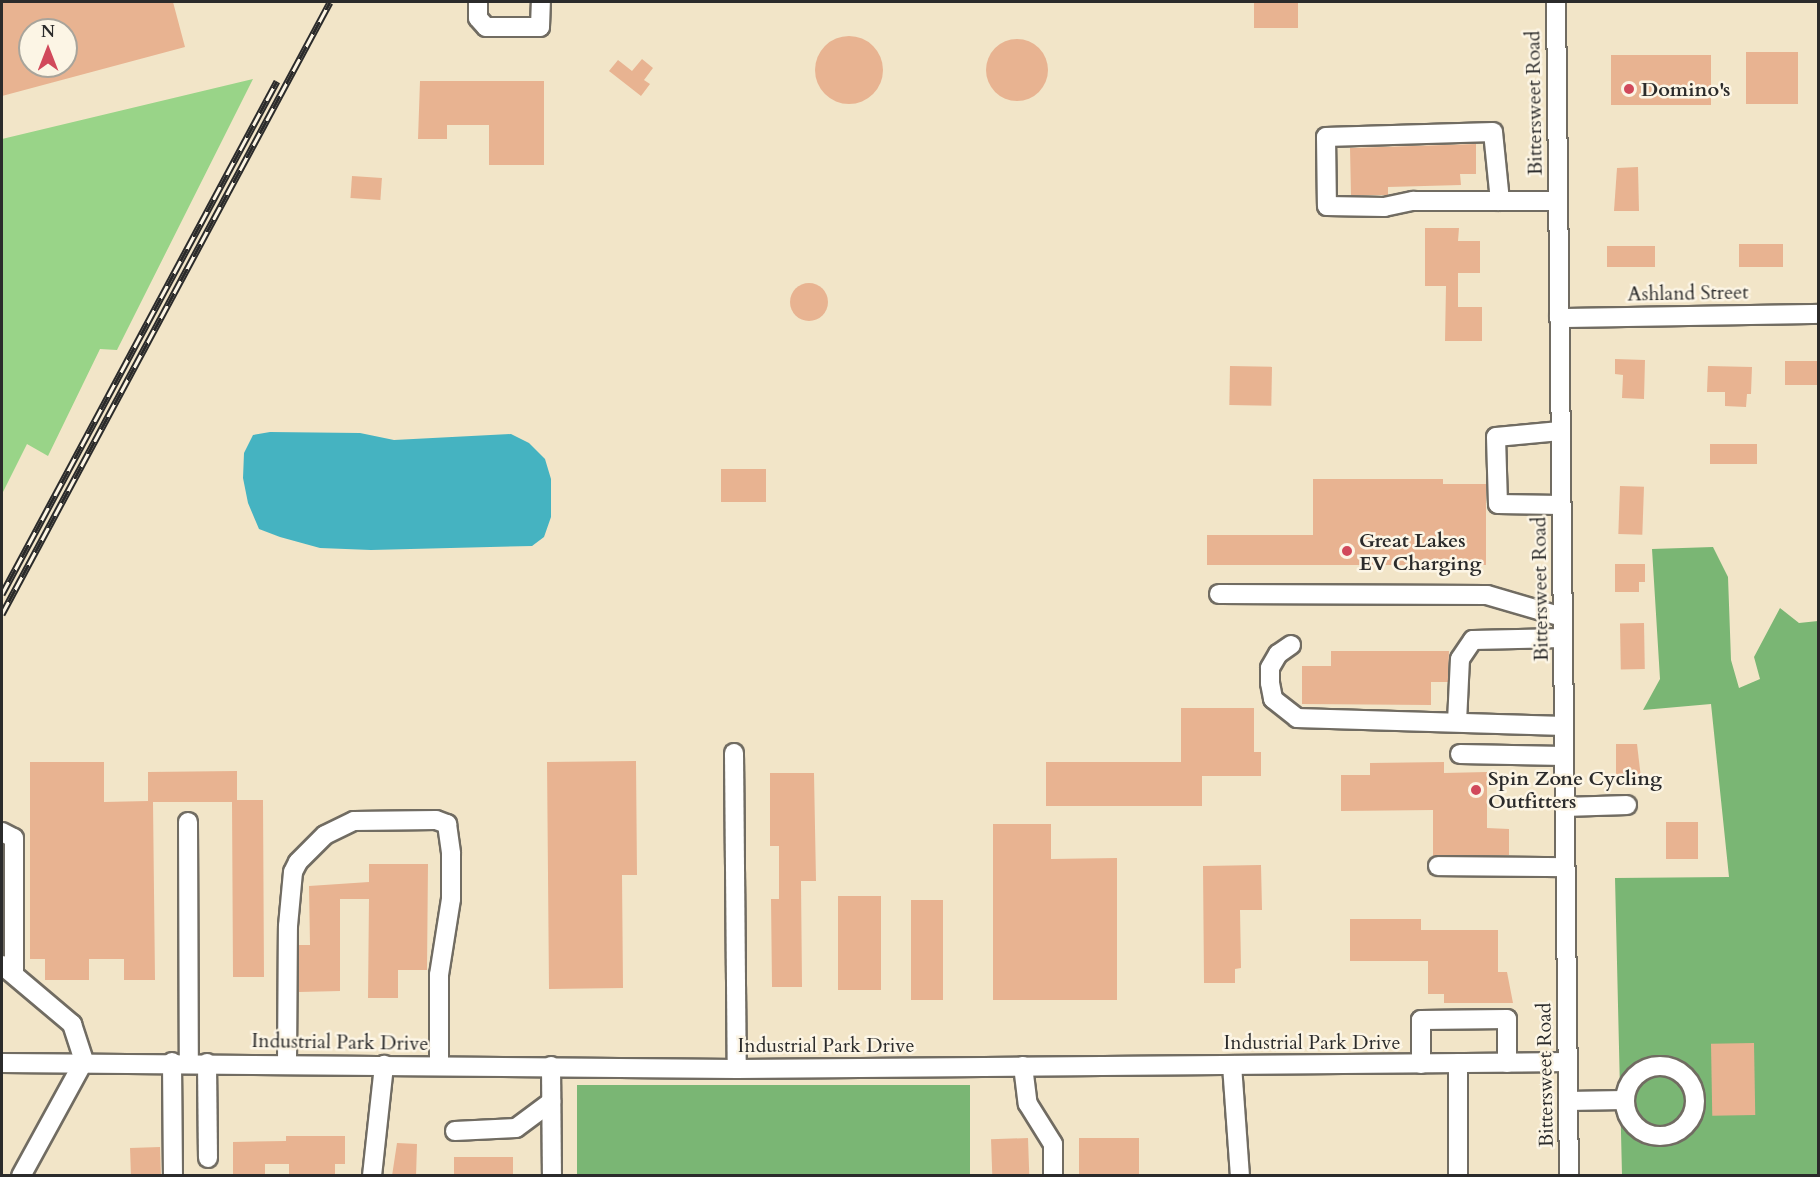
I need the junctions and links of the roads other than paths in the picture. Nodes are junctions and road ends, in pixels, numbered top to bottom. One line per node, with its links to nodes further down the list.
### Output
1 (478, 2): 2 (street)
2 (541, 2)
3 (1556, 2): 5 (street, Bittersweet Road)
4 (1500, 201): 4 (street); 5 (street)
5 (1558, 201): 7 (street, Bittersweet Road)
6 (1818, 314): 7 (street, Ashland Street)
7 (1559, 318): 8 (street, Bittersweet Road)
8 (1560, 431): 9 (street, Bittersweet Road); 9 (street)
9 (1561, 505): 11 (street, Bittersweet Road)
10 (1219, 594): 11 (street)
11 (1563, 617): 12 (street, Bittersweet Road)
12 (1563, 638): 14 (street); 15 (street, Bittersweet Road)
13 (1291, 645): 14 (street)
14 (1457, 722): 15 (street)
15 (1564, 726): 18 (street, Bittersweet Road)
16 (734, 753): 39 (street)
17 (1460, 754): 18 (street)
18 (1564, 756): 20 (street, Bittersweet Road)
19 (1627, 805): 20 (street)
20 (1565, 807): 24 (street, Bittersweet Road)
21 (188, 822): 28 (street)
22 (2, 832): 25 (street)
23 (1438, 866): 24 (street)
24 (1565, 867): 27 (street, Bittersweet Road)
25 (8, 969): 26 (street)
26 (84, 1061): 28 (street, Industrial Park Drive); 32 (street, Industrial Park Drive); 45 (street)
27 (1568, 1062): 31 (street, Industrial Park Drive); 41 (street, Bittersweet Road)
28 (189, 1063): 29 (street, Industrial Park Drive); 44 (street); 46 (street)
29 (287, 1063): 34 (street, Industrial Park Drive); 35 (street)
30 (1458, 1063): 31 (street, Industrial Park Drive); 33 (street, Industrial Park Drive); 51 (street)
31 (1507, 1063): 33 (street)
32 (2, 1064)
33 (1421, 1064): 36 (street, Industrial Park Drive)
34 (384, 1065): 35 (street, Industrial Park Drive); 47 (street)
35 (439, 1065): 37 (street, Industrial Park Drive)
36 (1232, 1065): 38 (street, Industrial Park Drive); 50 (street)
37 (551, 1066): 39 (street, Industrial Park Drive); 42 (street)
38 (1023, 1066): 39 (street, Industrial Park Drive); 49 (street)
39 (737, 1069)
40 (1624, 1100): 41 (street)
41 (1568, 1101): 52 (street, Bittersweet Road)
42 (552, 1102): 43 (street); 48 (street)
43 (455, 1131)
44 (208, 1158)
45 (21, 1176)
46 (173, 1176)
47 (372, 1176)
48 (552, 1176)
49 (1053, 1176)
50 (1240, 1176)
51 (1458, 1176)
52 (1569, 1176)

